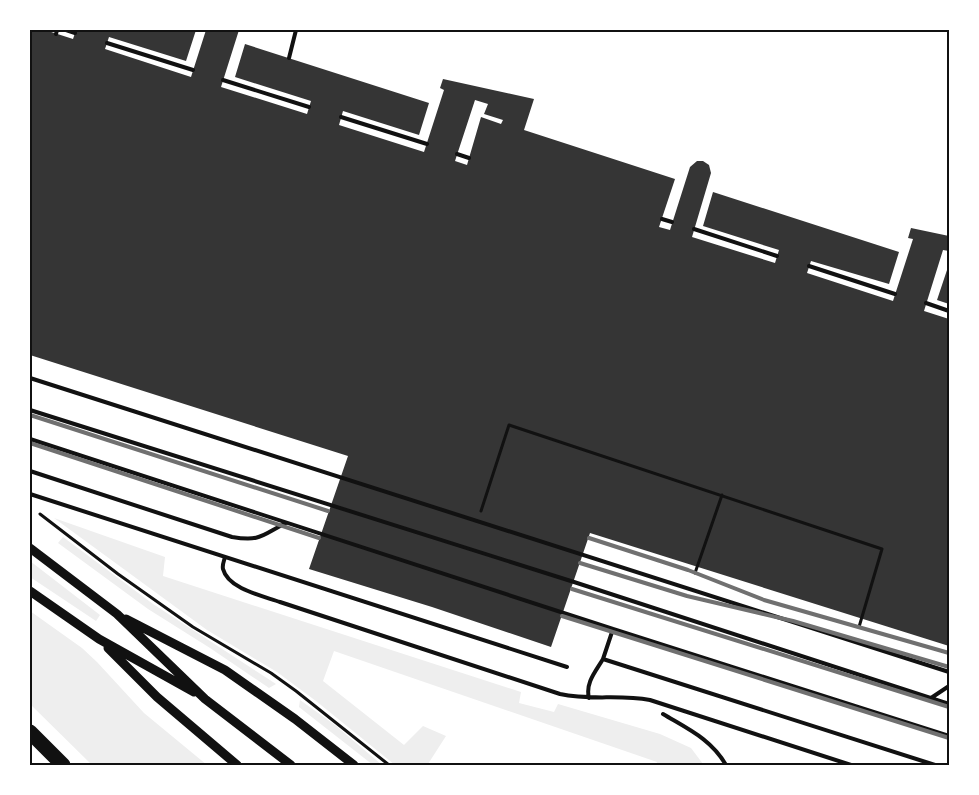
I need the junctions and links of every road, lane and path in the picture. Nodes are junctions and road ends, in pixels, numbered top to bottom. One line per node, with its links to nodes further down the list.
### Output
1 (66, 30): 3 (lane)
2 (296, 30): 5 (lane)
3 (75, 33)
4 (107, 43): 6 (lane)
5 (289, 58)
6 (193, 70)
7 (223, 80): 9 (lane)
8 (279, 91): 9 (lane)
9 (277, 97): 10 (lane)
10 (309, 107)
11 (341, 117): 12 (lane)
12 (427, 144)
13 (457, 154): 14 (lane)
14 (469, 158)
15 (662, 219): 16 (lane)
16 (672, 222)
17 (694, 229): 18 (lane)
18 (777, 256)
19 (809, 266): 20 (lane)
20 (895, 294)
21 (926, 304): 22 (lane)
22 (949, 311)
23 (30, 378): 30 (lane)
24 (30, 410): 45 (lane)
25 (30, 439): 31 (lane)
26 (30, 471): 31 (lane)
27 (30, 494): 33 (lane)
28 (722, 495): 30 (path); 34 (path); 37 (path)
29 (40, 514): 55 (path)
30 (478, 521): 42 (lane)
31 (286, 523): 38 (lane)
32 (30, 548): 36 (street)
33 (225, 557): 41 (lane); 44 (lane)
34 (695, 573)
35 (30, 591): 39 (street)
36 (116, 614): 46 (street); 54 (street)
37 (859, 627)
38 (613, 630): 40 (lane); 50 (lane)
39 (99, 639): 46 (street); 52 (street)
40 (603, 659): 44 (lane); 58 (lane)
41 (567, 667)
42 (949, 672)
43 (949, 686): 45 (lane)
44 (589, 698): 57 (lane)
45 (931, 698): 47 (lane)
46 (205, 699): 53 (street)
47 (949, 704)
48 (663, 714): 56 (lane)
49 (30, 732): 51 (highway)
50 (949, 736)
51 (63, 765)
52 (237, 765)
53 (291, 765)
54 (354, 765)
55 (388, 765)
56 (726, 765)
57 (851, 765)
58 (935, 765)

